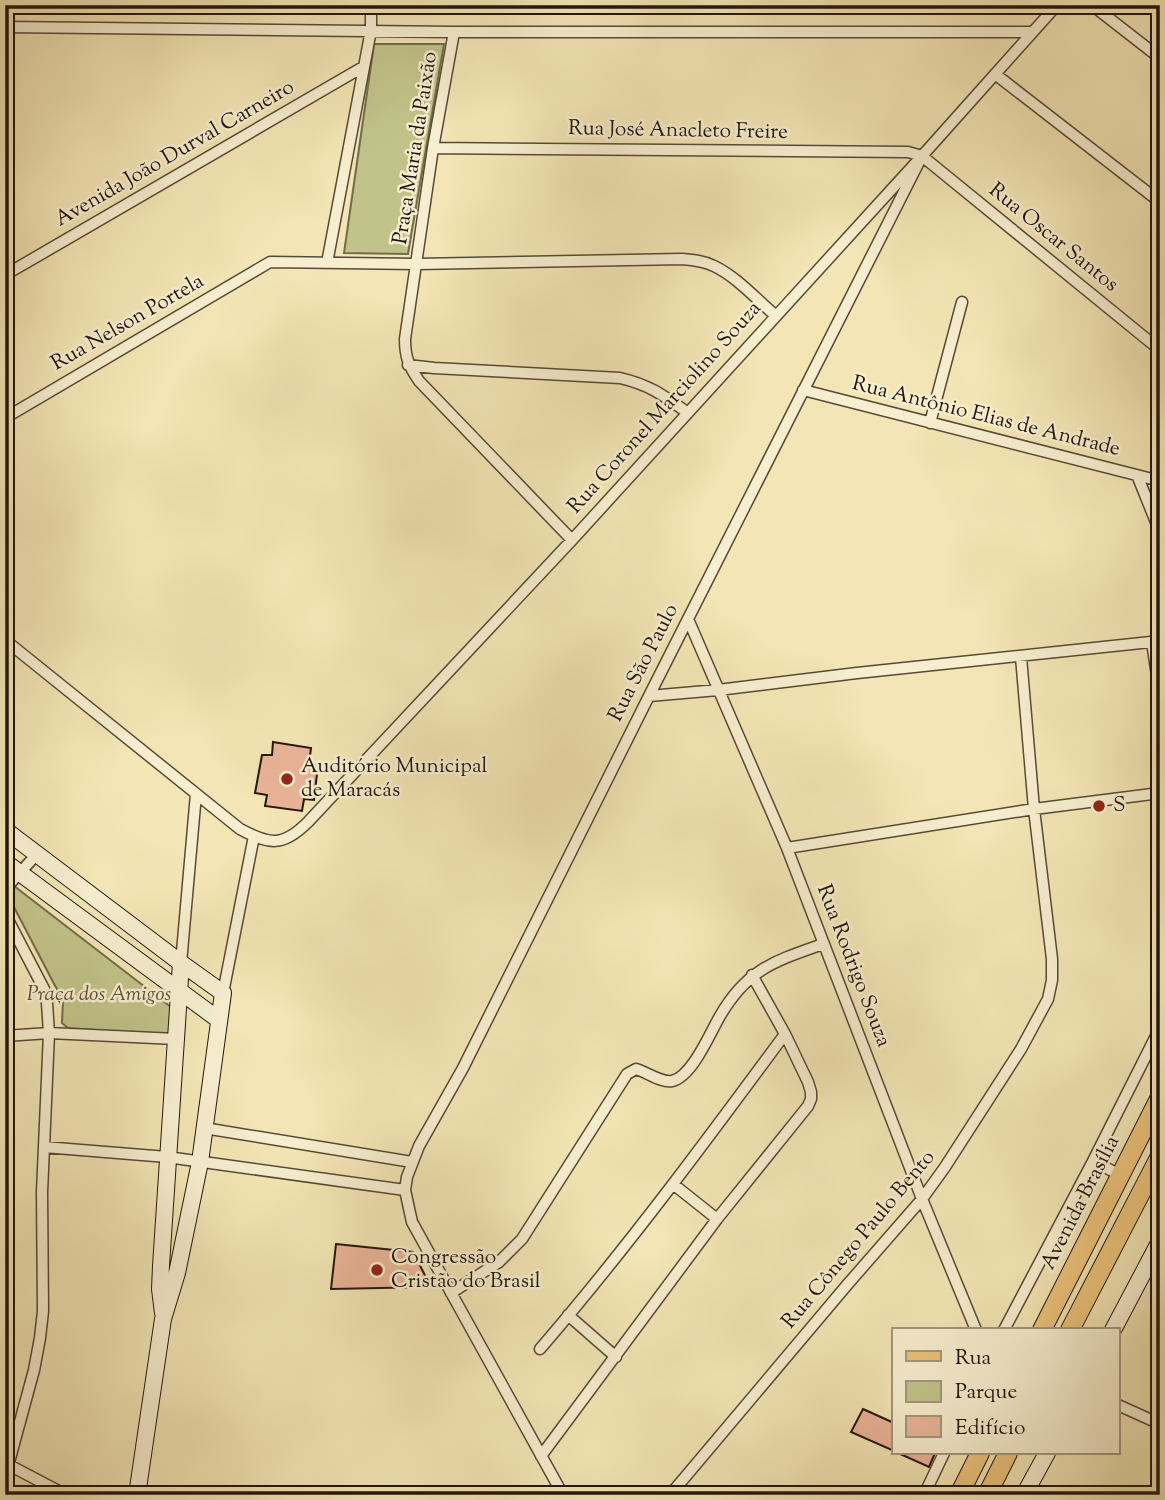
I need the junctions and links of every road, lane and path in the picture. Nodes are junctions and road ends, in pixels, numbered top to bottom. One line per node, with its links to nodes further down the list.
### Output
1 (372, 5): 5 (street)
2 (1057, 5): 7 (street, Rua Coronel Marciolino Souza)
3 (1092, 5): 8 (street)
4 (5, 27): 5 (street)
5 (371, 30): 6 (street); 9 (street)
6 (454, 32): 7 (street); 11 (street, Praça Maria da Paixão)
7 (1032, 32): 10 (street, Rua Coronel Marciolino Souza)
8 (1160, 58)
9 (363, 67): 15 (street); 17 (street, Avenida João Durval Carneiro)
10 (995, 74): 12 (street, Rua Coronel Marciolino Souza); 13 (street)
11 (433, 148): 12 (street, Rua José Anacleto Freire); 16 (street, Praça Maria da Paixão)
12 (922, 156): 19 (street, Rua Coronel Marciolino Souza); 20 (street, Rua Oscar Santos); 22 (street, Rua São Paulo)
13 (1160, 202)
14 (270, 262): 15 (street, Praça Maria da Paixão); 24 (street, Rua Nelson Portela)
15 (327, 262): 16 (street, Praça Maria da Paixão)
16 (417, 264): 19 (street); 21 (street)
17 (5, 275)
18 (962, 302): 25 (street)
19 (775, 315): 23 (street, Rua Coronel Marciolino Souza)
20 (1160, 350)
21 (408, 365): 23 (street); 29 (street)
22 (803, 390): 25 (street, Rua Antônio Elias de Andrade); 30 (street, Rua São Paulo)
23 (688, 413): 29 (street, Rua Coronel Marciolino Souza)
24 (5, 418)
25 (930, 423): 26 (street, Rua Antônio Elias de Andrade)
26 (1137, 475): 27 (street, Rua Antônio Elias de Andrade); 28 (street)
27 (1160, 481)
28 (1160, 532)
29 (572, 540): 41 (street, Rua Coronel Marciolino Souza)
30 (688, 619): 34 (street, Rua Rodrigo Souza); 35 (street, Rua São Paulo)
31 (5, 640): 38 (street)
32 (1156, 642): 33 (street); 36 (street)
33 (1021, 657): 34 (street); 39 (street, Rua Cônego Paulo Bento)
34 (718, 690): 35 (street); 42 (street, Rua Rodrigo Souza)
35 (649, 695): 66 (street, Rua São Paulo)
36 (1160, 696)
37 (1160, 793): 39 (street)
38 (197, 794): 41 (street); 49 (street)
39 (1034, 809): 42 (street); 71 (street, Rua Cônego Paulo Bento)
40 (5, 830): 43 (main road)
41 (254, 836): 52 (street)
42 (787, 848): 48 (street, Rua Rodrigo Souza)
43 (37, 854): 45 (street); 49 (main road)
44 (5, 862): 45 (main road)
45 (20, 874): 46 (street); 51 (main road)
46 (5, 889)
47 (5, 914): 55 (street)
48 (823, 944): 50 (street); 71 (street, Rua Rodrigo Souza)
49 (181, 963): 51 (main road); 52 (main road)
50 (752, 975): 56 (street); 74 (street)
51 (179, 990): 53 (main road); 58 (main road)
52 (223, 993): 53 (main road)
53 (219, 1020): 60 (main road)
54 (1160, 1028): 64 (street)
55 (49, 1033): 57 (street); 58 (street); 61 (street)
56 (785, 1034): 69 (street); 72 (street)
57 (5, 1036)
58 (176, 1039): 63 (main road)
59 (1160, 1097): 67 (main road, Avenida Brasília)
60 (204, 1128): 65 (main road); 66 (street)
61 (44, 1147): 63 (street); 91 (street)
62 (1160, 1156): 68 (main road)
63 (167, 1157): 65 (street); 76 (main road)
64 (1093, 1161): 67 (street); 78 (street)
65 (200, 1162): 70 (street); 76 (main road)
66 (412, 1163): 70 (street, Rua São Paulo)
67 (1120, 1175): 79 (main road, Avenida Brasília)
68 (1154, 1179): 80 (main road)
69 (673, 1184): 72 (street); 75 (street)
70 (405, 1190): 74 (street)
71 (922, 1199): 77 (street, Rua Rodrigo Souza); 96 (street, Rua Cônego Paulo Bento)
72 (717, 1219): 83 (street)
73 (1160, 1241): 81 (main road)
74 (451, 1293): 90 (street)
75 (568, 1315): 82 (street); 83 (street)
76 (163, 1318): 94 (main road)
77 (975, 1328)
78 (1005, 1328)
79 (1043, 1328)
80 (1071, 1328)
81 (1114, 1328)
82 (540, 1349)
83 (616, 1357): 90 (street)
84 (1120, 1406): 85 (street)
85 (1160, 1424)
86 (944, 1454): 97 (street)
87 (980, 1454): 98 (main road)
88 (1008, 1454): 99 (main road)
89 (1046, 1454): 100 (main road)
90 (541, 1456): 95 (street)
91 (9, 1465): 92 (street); 93 (street)
92 (5, 1477)
93 (66, 1495)
94 (136, 1495)
95 (563, 1495)
96 (670, 1495)
97 (924, 1495)
98 (959, 1495)
99 (987, 1495)
100 (1024, 1495)

